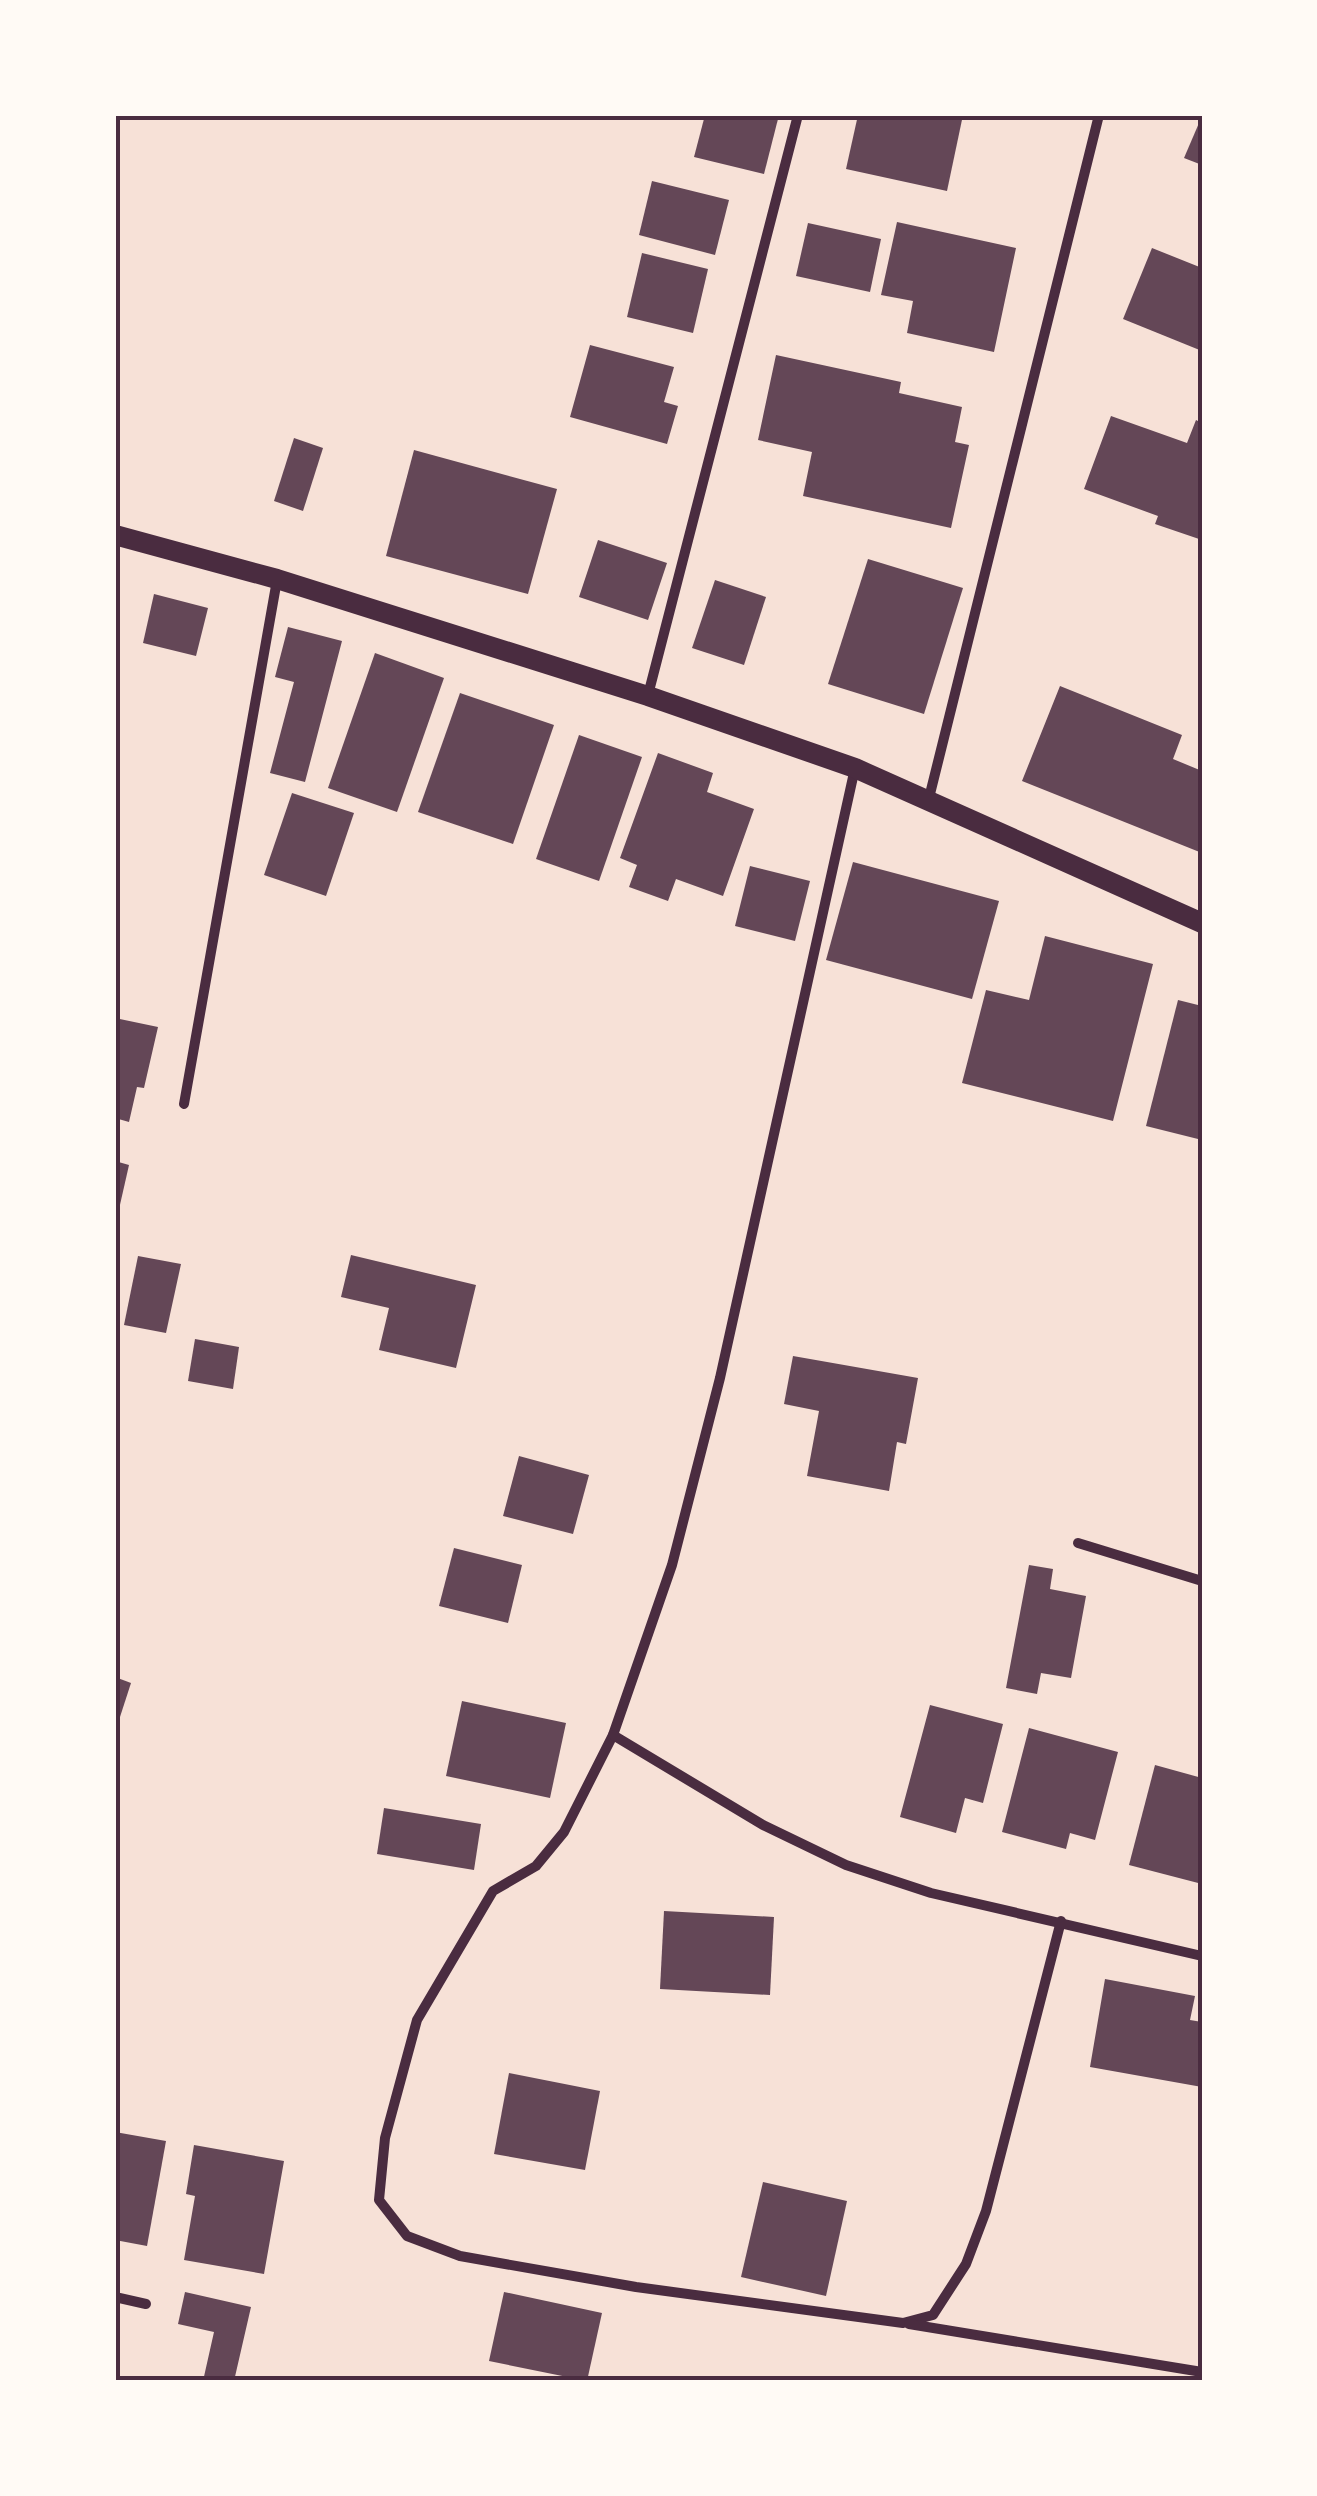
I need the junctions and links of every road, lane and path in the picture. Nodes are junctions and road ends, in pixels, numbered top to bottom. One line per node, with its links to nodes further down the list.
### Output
1 (798, 115): 5 (street)
2 (1099, 115): 7 (street)
3 (115, 536): 4 (main road)
4 (277, 579): 5 (main road); 9 (street)
5 (648, 696): 6 (main road)
6 (855, 768): 7 (main road); 12 (street)
7 (928, 802): 8 (main road)
8 (1202, 923)
9 (184, 1104)
10 (1078, 1543): 11 (street)
11 (1202, 1581)
12 (613, 1734): 13 (street); 17 (street)
13 (1060, 1921): 14 (street); 17 (street)
14 (1202, 1956)
15 (115, 2297): 16 (street)
16 (146, 2304)
17 (903, 2323): 18 (street)
18 (1202, 2372)

